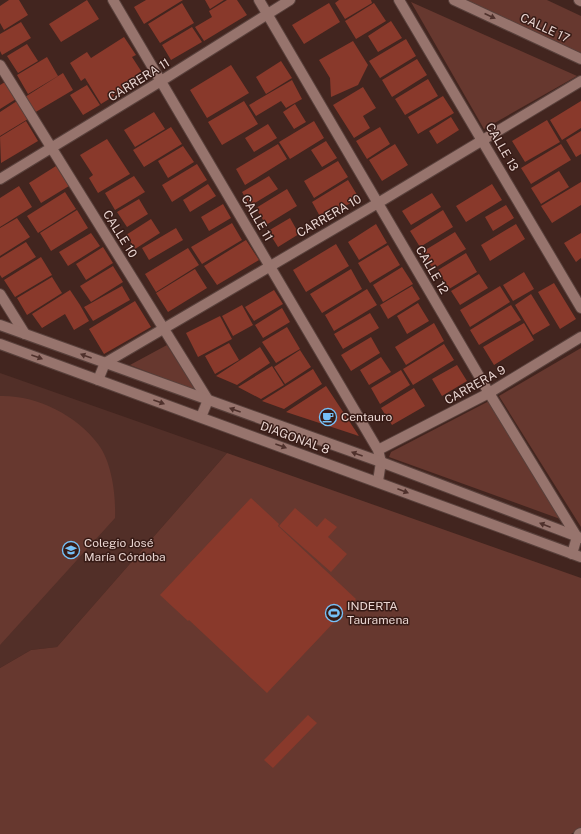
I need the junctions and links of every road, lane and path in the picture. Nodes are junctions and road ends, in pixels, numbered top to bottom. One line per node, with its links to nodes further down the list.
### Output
1 (113, 0): 10 (street, CALLE 11)
2 (259, 0): 6 (street, CALLE 12)
3 (290, 0): 6 (street, CARRERA 11)
4 (399, 0): 11 (street, CALLE 13)
5 (454, 0): 7 (street, CALLE 17, one-way to 7)
6 (267, 13): 10 (street, CARRERA 11); 14 (street, CALLE 12)
7 (581, 59)
8 (0, 65): 12 (street, CALLE 10)
9 (581, 81): 11 (street, CARRERA 10)
10 (161, 82): 12 (street, CARRERA 11); 15 (street, CALLE 11)
11 (483, 139): 14 (street, CARRERA 10); 17 (street, CALLE 13)
12 (52, 149): 13 (street, CARRERA 11); 19 (street, CALLE 10)
13 (0, 179)
14 (378, 203): 15 (street, CARRERA 10); 25 (street, CALLE 12)
15 (270, 266): 19 (street, CARRERA 10); 28 (street, CALLE 11)
16 (0, 294): 20 (street)
17 (581, 308)
18 (0, 325): 20 (street, DIAGONAL 8)
19 (164, 329): 23 (street, CARRERA 10); 26 (street, CALLE 10)
20 (25, 334): 23 (street, DIAGONAL 8, one-way to 20)
21 (581, 338): 25 (street, CARRERA 9)
22 (0, 344): 24 (street, DIAGONAL 8, one-way to 24)
23 (105, 363): 24 (street); 26 (street, DIAGONAL 8)
24 (98, 380): 27 (street, DIAGONAL 8, one-way to 27)
25 (489, 393): 28 (street, CARRERA 9); 31 (street, CALLE 12)
26 (208, 400): 27 (street); 29 (street, DIAGONAL 8, one-way to 26)
27 (201, 417): 30 (street, DIAGONAL 8, one-way to 30)
28 (378, 450): 29 (street, CALLE 11)
29 (381, 462): 30 (street); 31 (street, DIAGONAL 8, one-way to 29)
30 (378, 481): 32 (street, DIAGONAL 8, one-way to 32)
31 (579, 538): 32 (street)
32 (576, 556)

